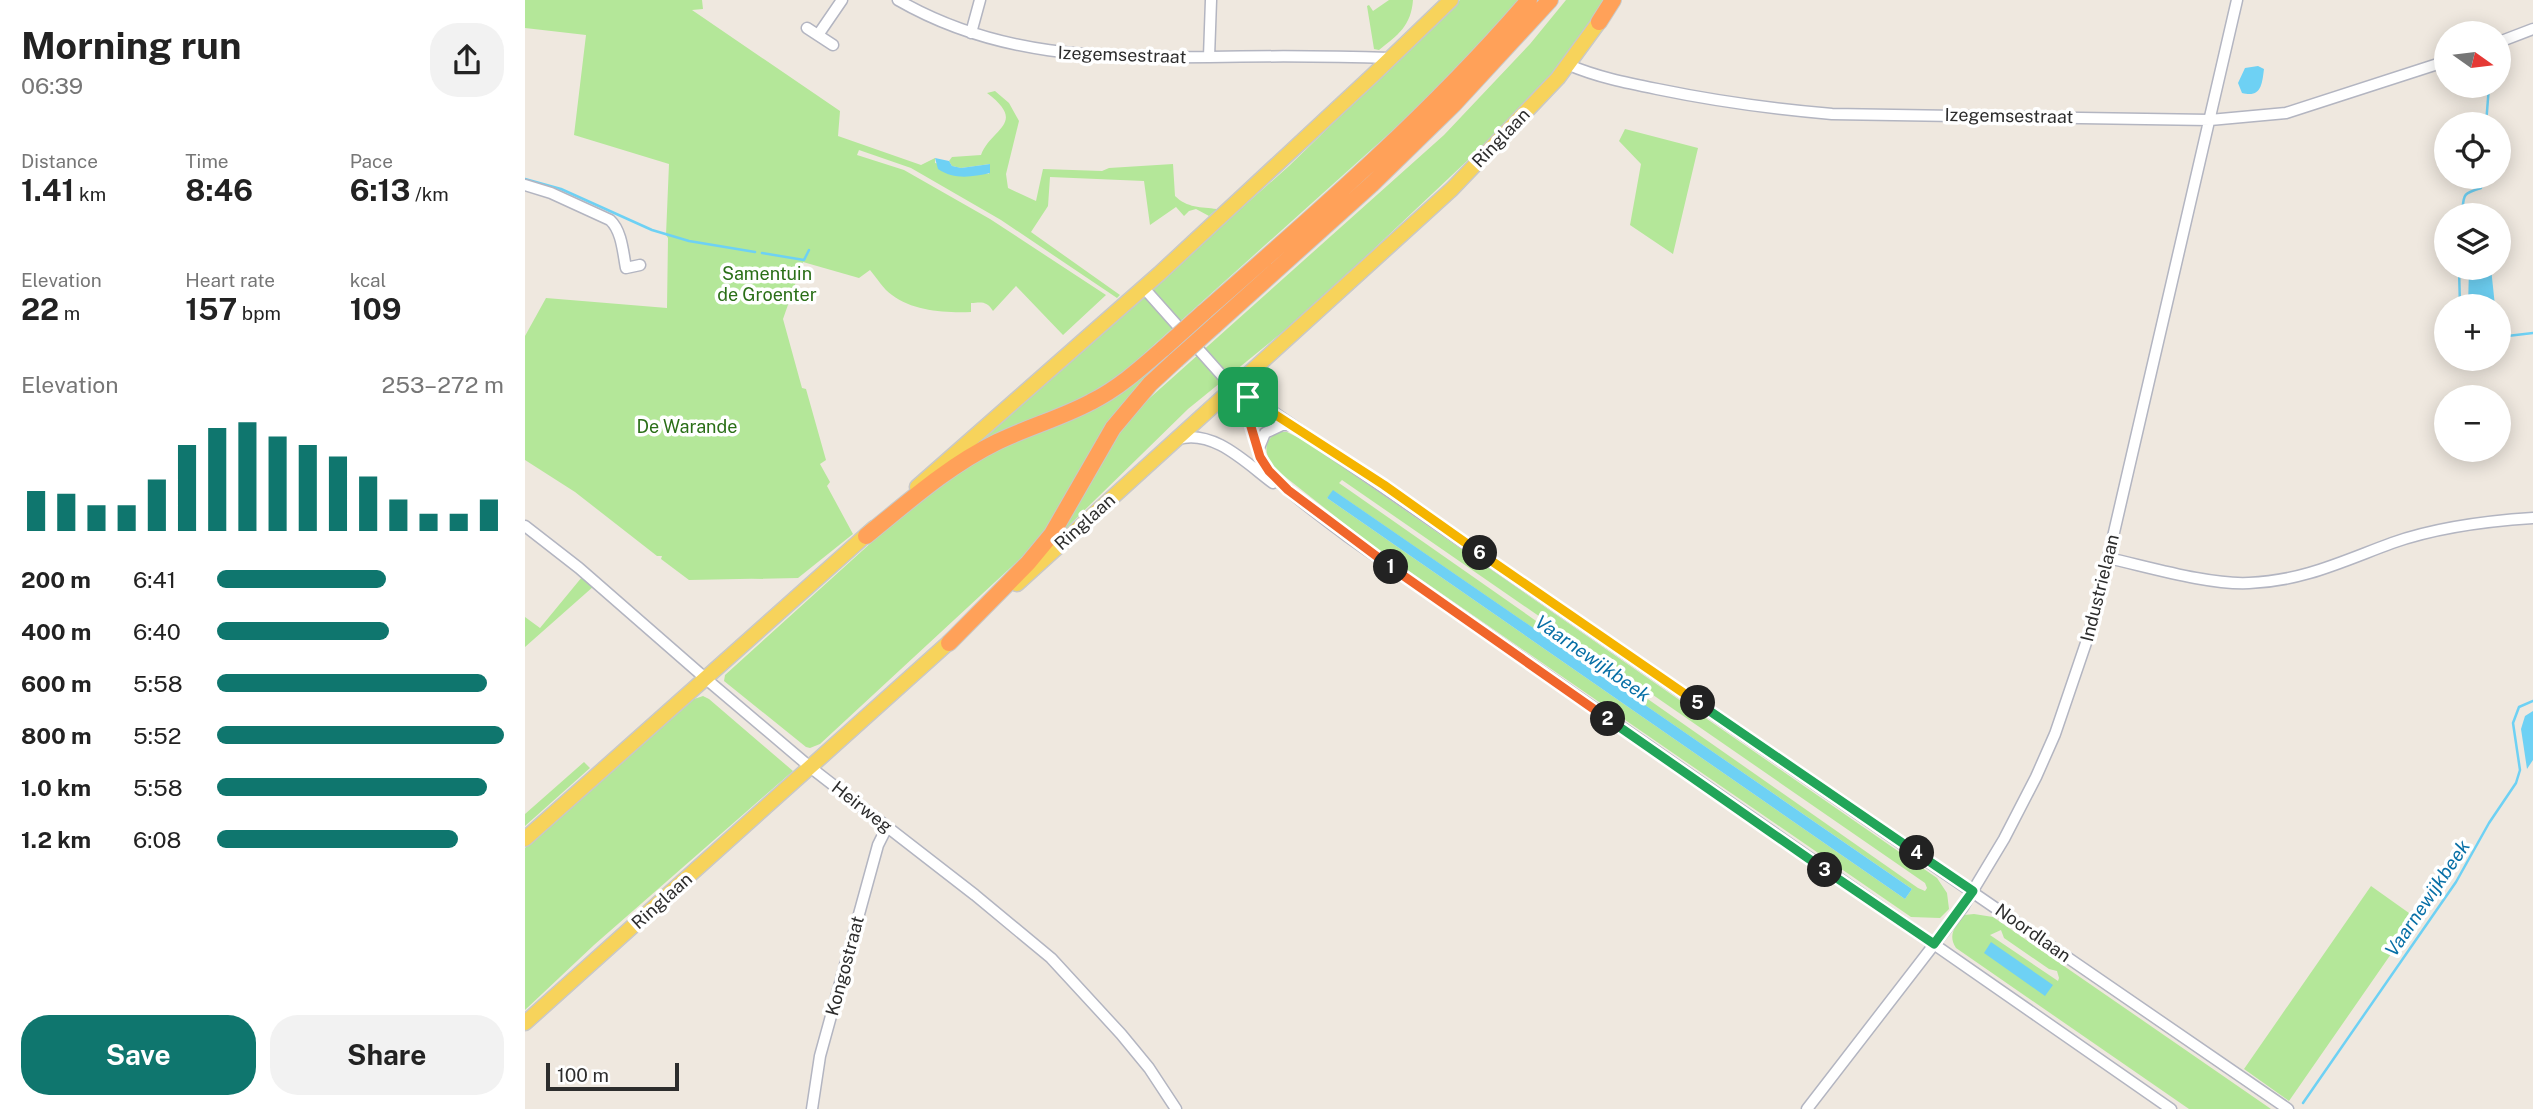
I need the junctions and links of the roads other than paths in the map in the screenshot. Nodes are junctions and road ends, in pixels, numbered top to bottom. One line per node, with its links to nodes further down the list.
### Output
1 (842, 0): 15 (street)
2 (898, 0): 14 (street, Izegemsestraat)
3 (980, 0): 14 (street)
4 (1211, 0): 18 (street)
5 (1451, 0): 20 (main road)
6 (1529, 0): 28 (highway)
7 (1550, 0): 28 (highway)
8 (1613, 0): 11 (highway)
9 (1622, 0): 11 (street, Ringlaan)
10 (2237, 0): 24 (street, Industrielaan)
11 (1599, 22): 21 (main road, Ringlaan)
12 (807, 28): 15 (street)
13 (2533, 29): 16 (street)
14 (971, 33): 18 (street, Izegemsestraat)
15 (818, 35): 17 (street)
16 (2511, 37)
17 (833, 45)
18 (1209, 57): 19 (street, Izegemsestraat)
19 (1355, 57): 20 (street, Izegemsestraat); 23 (street)
20 (1390, 58): 23 (main road)
21 (1569, 65): 24 (street, Izegemsestraat); 29 (main road, Ringlaan)
22 (2434, 65): 24 (street, Izegemsestraat)
23 (1372, 76): 27 (main road)
24 (2210, 120): 39 (street, Industrielaan)
25 (525, 185): 26 (street)
26 (640, 265)
27 (1143, 287): 30 (street, Noordlaan); 38 (main road)
28 (1209, 319): 38 (highway, bridge); 40 (highway, bridge)
29 (1261, 363): 30 (main road, Ringlaan); 31 (street, Noordlaan)
30 (1233, 388): 31 (street, Noordlaan); 33 (main road, Ringlaan); 34 (street, Noordlaan)
31 (1272, 411): 32 (street, Noordlaan)
32 (1292, 425): 34 (street); 45 (street, Noordlaan)
33 (1175, 439): 35 (street, Noordlaan); 40 (main road, Ringlaan)
34 (1258, 450): 35 (street, Noordlaan)
35 (1288, 490): 46 (street, Noordlaan)
36 (2533, 518): 39 (street)
37 (525, 526): 41 (street, Heirweg)
38 (866, 536): 41 (main road)
39 (2108, 558): 45 (street, Industrielaan)
40 (949, 643): 42 (main road, Ringlaan)
41 (705, 678): 42 (street, Heirweg); 44 (main road)
42 (810, 767): 43 (street, Heirweg); 47 (main road, Ringlaan)
43 (887, 827): 48 (street, Kongostraat); 49 (street, Heirweg)
44 (525, 839)
45 (1973, 891): 46 (street, Industrielaan); 52 (street, Noordlaan)
46 (1934, 944): 50 (street, Industrielaan); 51 (street, Noordlaan)
47 (525, 1023)
48 (812, 1109)
49 (1176, 1109)
50 (1807, 1109)
51 (2171, 1109)
52 (2288, 1109)

